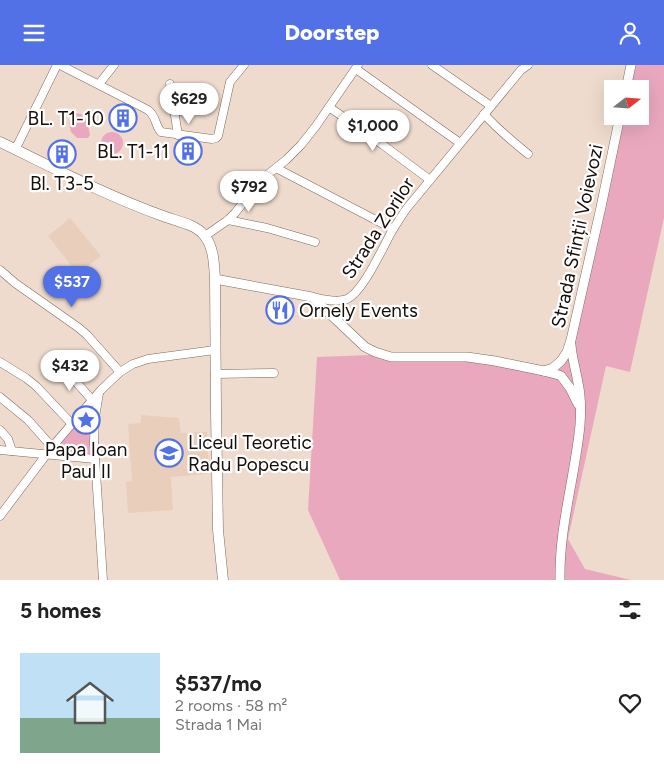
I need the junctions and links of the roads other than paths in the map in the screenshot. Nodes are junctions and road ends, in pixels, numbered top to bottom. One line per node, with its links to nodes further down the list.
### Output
1 (58, 65): 9 (street); 18 (street)
2 (114, 65): 9 (street)
3 (244, 65): 15 (street)
4 (432, 65): 11 (street)
5 (631, 65): 8 (street)
6 (357, 67): 12 (street); 17 (street)
7 (522, 67): 11 (street, Strada Zorilor)
8 (628, 80)
9 (99, 84): 15 (street)
10 (170, 84): 15 (street)
11 (491, 106): 13 (street, Strada Zorilor)
12 (329, 107): 20 (street); 21 (street)
13 (484, 114): 17 (street, Strada Zorilor); 19 (street)
14 (618, 125): 29 (street, Strada Sfinții Voievozi)
15 (178, 135)
16 (0, 142): 18 (main road)
17 (460, 143): 21 (street, Strada Zorilor)
18 (16, 150): 24 (main road)
19 (528, 154)
20 (276, 168): 22 (street); 23 (street)
21 (430, 180): 23 (street, Strada Zorilor)
22 (228, 220): 24 (street); 25 (street)
23 (393, 229): 28 (street, Strada Zorilor)
24 (205, 236): 27 (main road)
25 (315, 242)
26 (0, 270): 36 (street)
27 (215, 279): 28 (street, Strada Zorilor); 30 (main road)
28 (312, 297): 35 (street)
29 (571, 340): 31 (street, Strada Sfinții Voievozi); 33 (street)
30 (215, 350): 36 (street); 38 (main road)
31 (560, 362): 33 (street); 35 (street); 39 (street)
32 (0, 363): 44 (street)
33 (574, 365): 39 (street); 43 (street)
34 (64, 368): 42 (street)
35 (540, 371): 39 (street)
36 (120, 372): 40 (street)
37 (274, 373): 38 (street)
38 (215, 374): 53 (main road)
39 (560, 375): 43 (street)
40 (99, 393): 42 (street); 50 (street)
41 (0, 397): 46 (street)
42 (92, 400): 44 (street)
43 (580, 409): 54 (street)
44 (72, 424): 46 (street)
45 (0, 430): 48 (street)
46 (52, 447): 49 (street)
47 (0, 450): 48 (street)
48 (12, 451): 49 (street)
49 (46, 454): 50 (street); 51 (street)
50 (95, 459): 52 (street)
51 (0, 516)
52 (102, 580)
53 (223, 580)
54 (560, 580)

